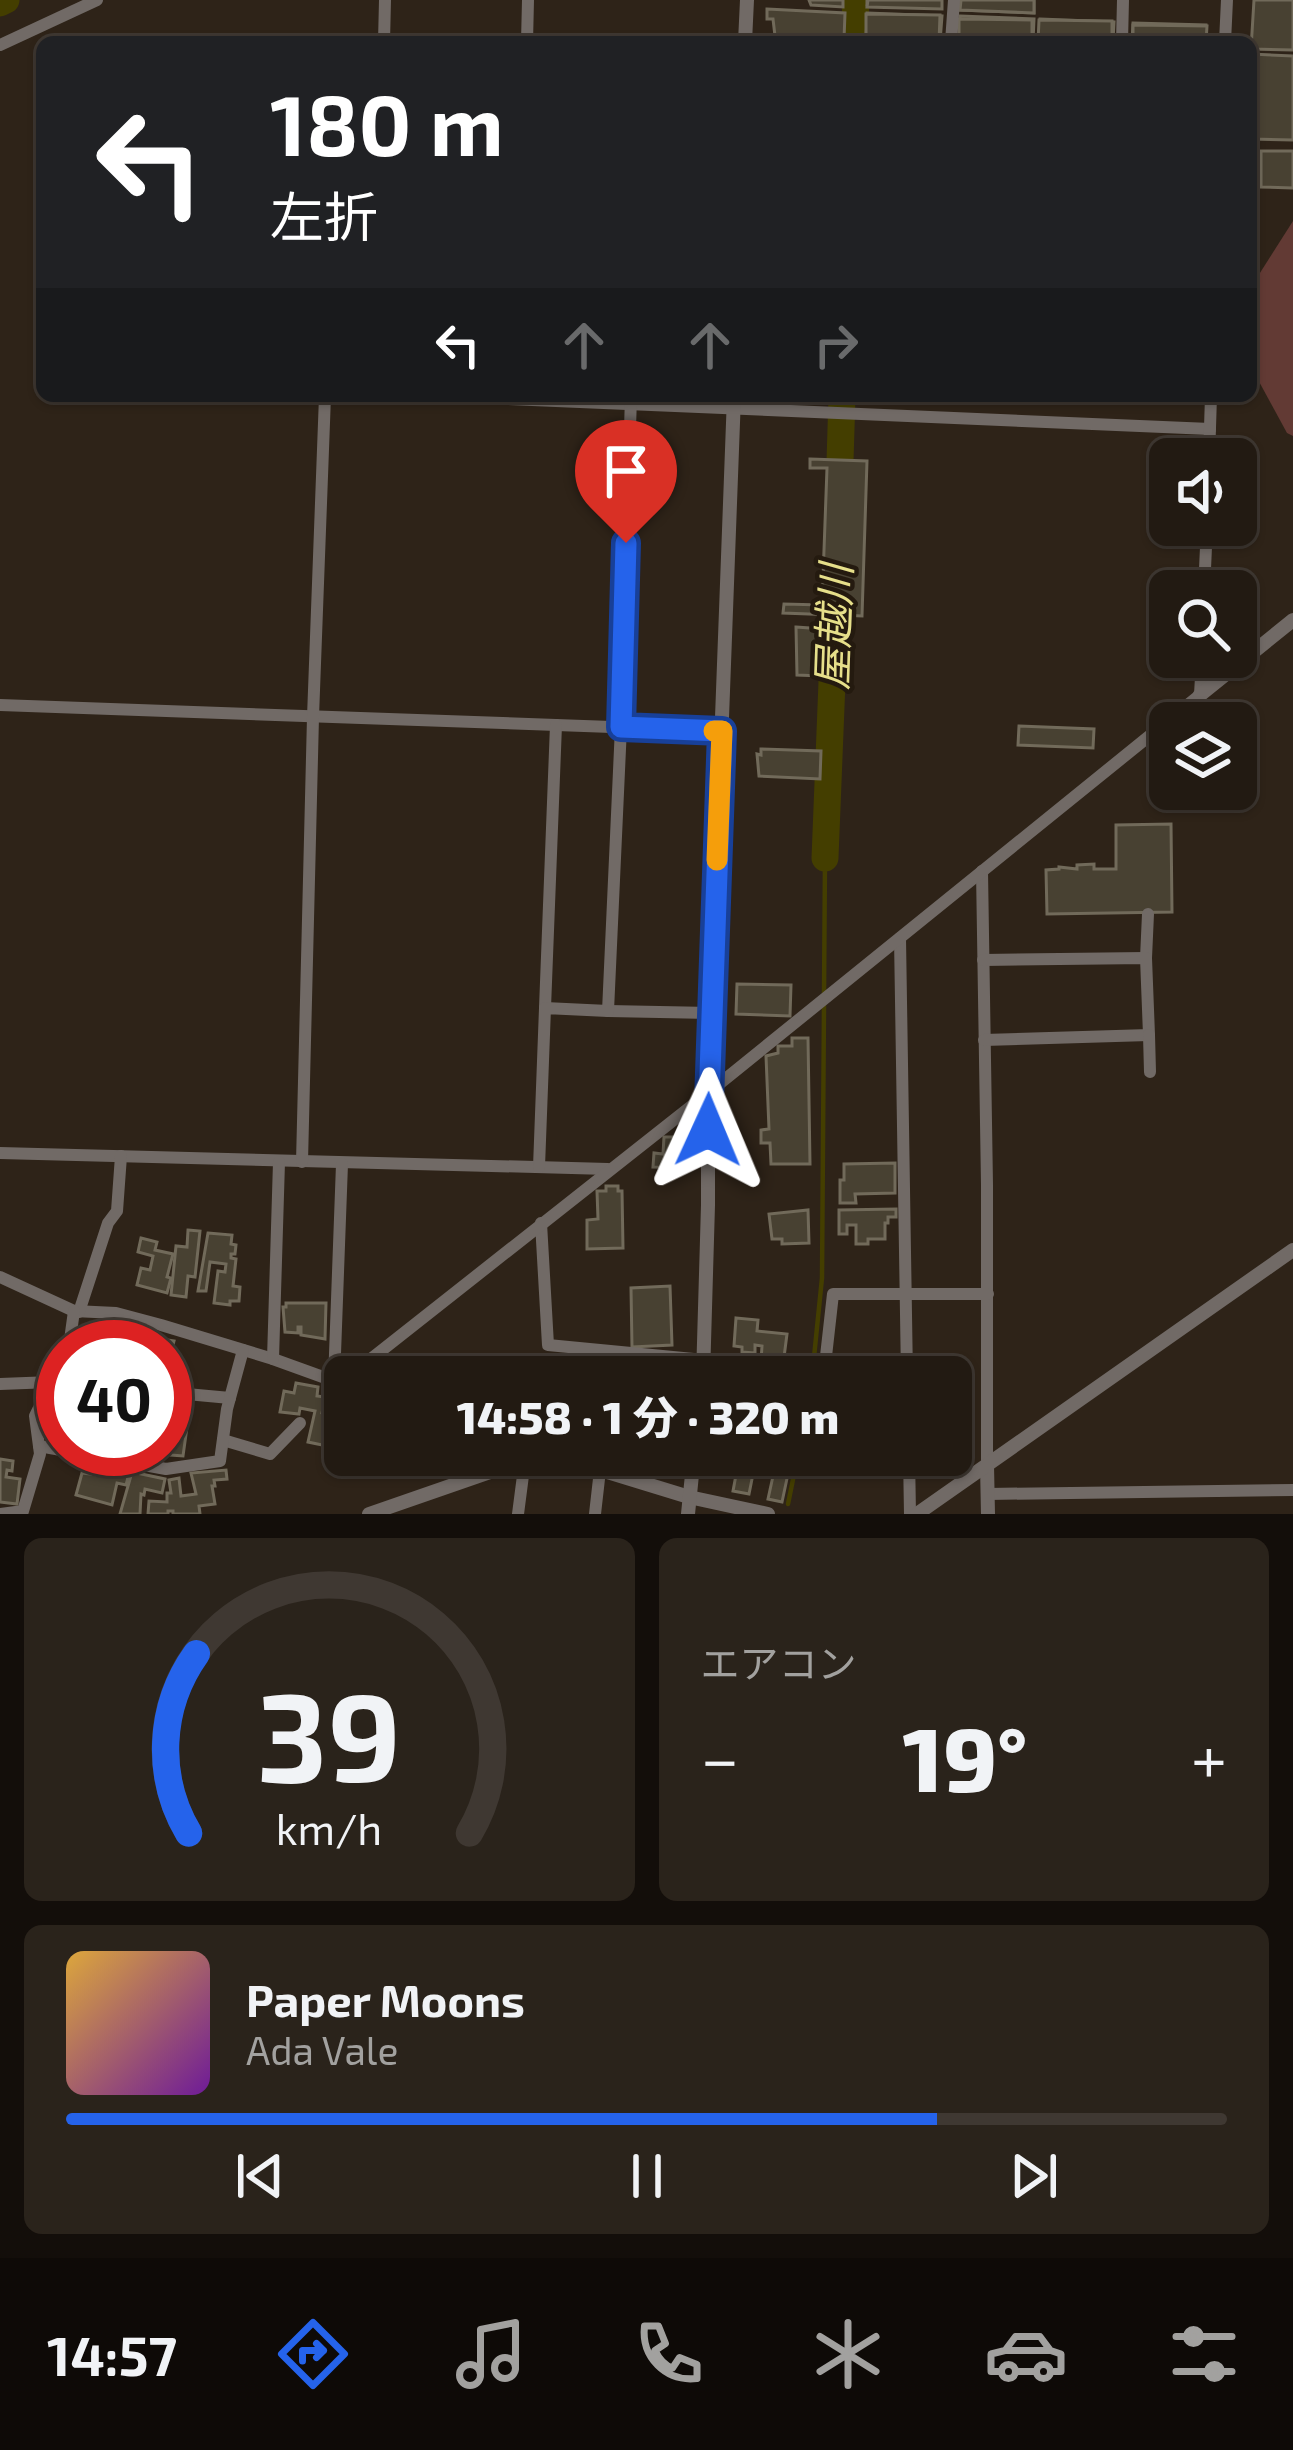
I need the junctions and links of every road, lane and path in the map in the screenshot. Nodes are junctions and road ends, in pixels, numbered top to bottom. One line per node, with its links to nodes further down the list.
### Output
1 (98, 0): 14 (street)
2 (385, 0): 8 (street)
3 (528, 0): 9 (street)
4 (747, 0): 10 (street)
5 (954, 0): 11 (street)
6 (1124, 0): 12 (street)
7 (1227, 0): 13 (street)
8 (384, 36)
9 (527, 36)
10 (745, 36)
11 (951, 36)
12 (1122, 36)
13 (1225, 36)
14 (0, 45)
15 (326, 402): 26 (street)
16 (631, 402): 28 (street)
17 (699, 402): 19 (street)
18 (1211, 402): 20 (street)
19 (733, 403): 20 (street); 29 (street)
20 (1210, 429): 21 (street)
21 (1210, 438)
22 (1293, 620): 24 (street)
23 (1201, 678): 24 (street)
24 (1200, 694): 30 (street)
25 (0, 705): 26 (street)
26 (313, 716): 27 (street); 45 (street)
27 (556, 725): 28 (street); 35 (street)
28 (621, 727): 29 (street); 36 (street)
29 (722, 731): 37 (street)
30 (982, 872): 32 (street); 34 (street)
31 (1148, 914): 33 (street)
32 (899, 938): 41 (street); 52 (street)
33 (1146, 958): 34 (street); 38 (street)
34 (983, 960): 39 (street)
35 (545, 1008): 36 (street); 47 (street)
36 (608, 1011): 37 (street)
37 (711, 1013): 41 (street)
38 (1149, 1035): 39 (street); 40 (street)
39 (984, 1040): 53 (street)
40 (1150, 1072)
41 (708, 1093): 48 (street); 60 (street)
42 (0, 1153): 43 (street)
43 (121, 1156): 44 (street); 54 (street)
44 (279, 1162): 45 (street); 63 (street)
45 (302, 1162): 46 (street)
46 (342, 1164): 47 (street); 57 (street)
47 (538, 1167): 48 (street)
48 (609, 1169): 49 (street)
49 (542, 1223): 58 (street); 59 (street)
50 (1293, 1250): 72 (street)
51 (0, 1276): 54 (street)
52 (906, 1293): 53 (street); 61 (street); 62 (street)
53 (988, 1294): 72 (street)
54 (77, 1311): 55 (street); 56 (street)
55 (75, 1320)
56 (242, 1349): 63 (street); 68 (street)
57 (342, 1356)
58 (374, 1356)
59 (662, 1356)
60 (704, 1356)
61 (826, 1356)
62 (907, 1356)
63 (273, 1359): 64 (street)
64 (324, 1375)
65 (36, 1380): 66 (street)
66 (0, 1384)
67 (192, 1394): 68 (street)
68 (230, 1398): 70 (street)
69 (300, 1423): 70 (street)
70 (223, 1440): 71 (street)
71 (192, 1465)
72 (987, 1465): 81 (street); 90 (street)
73 (36, 1468): 83 (street)
74 (480, 1476): 85 (street)
75 (528, 1476): 86 (street)
76 (599, 1476): 87 (street)
77 (620, 1476): 82 (street)
78 (692, 1476): 82 (street)
79 (907, 1476): 90 (street)
80 (1293, 1490): 81 (street)
81 (988, 1494): 91 (street)
82 (689, 1497): 88 (street); 89 (street)
83 (23, 1513): 84 (street)
84 (0, 1514)
85 (369, 1514)
86 (518, 1514)
87 (595, 1514)
88 (688, 1514)
89 (768, 1514)
90 (913, 1514)
91 (988, 1514)

